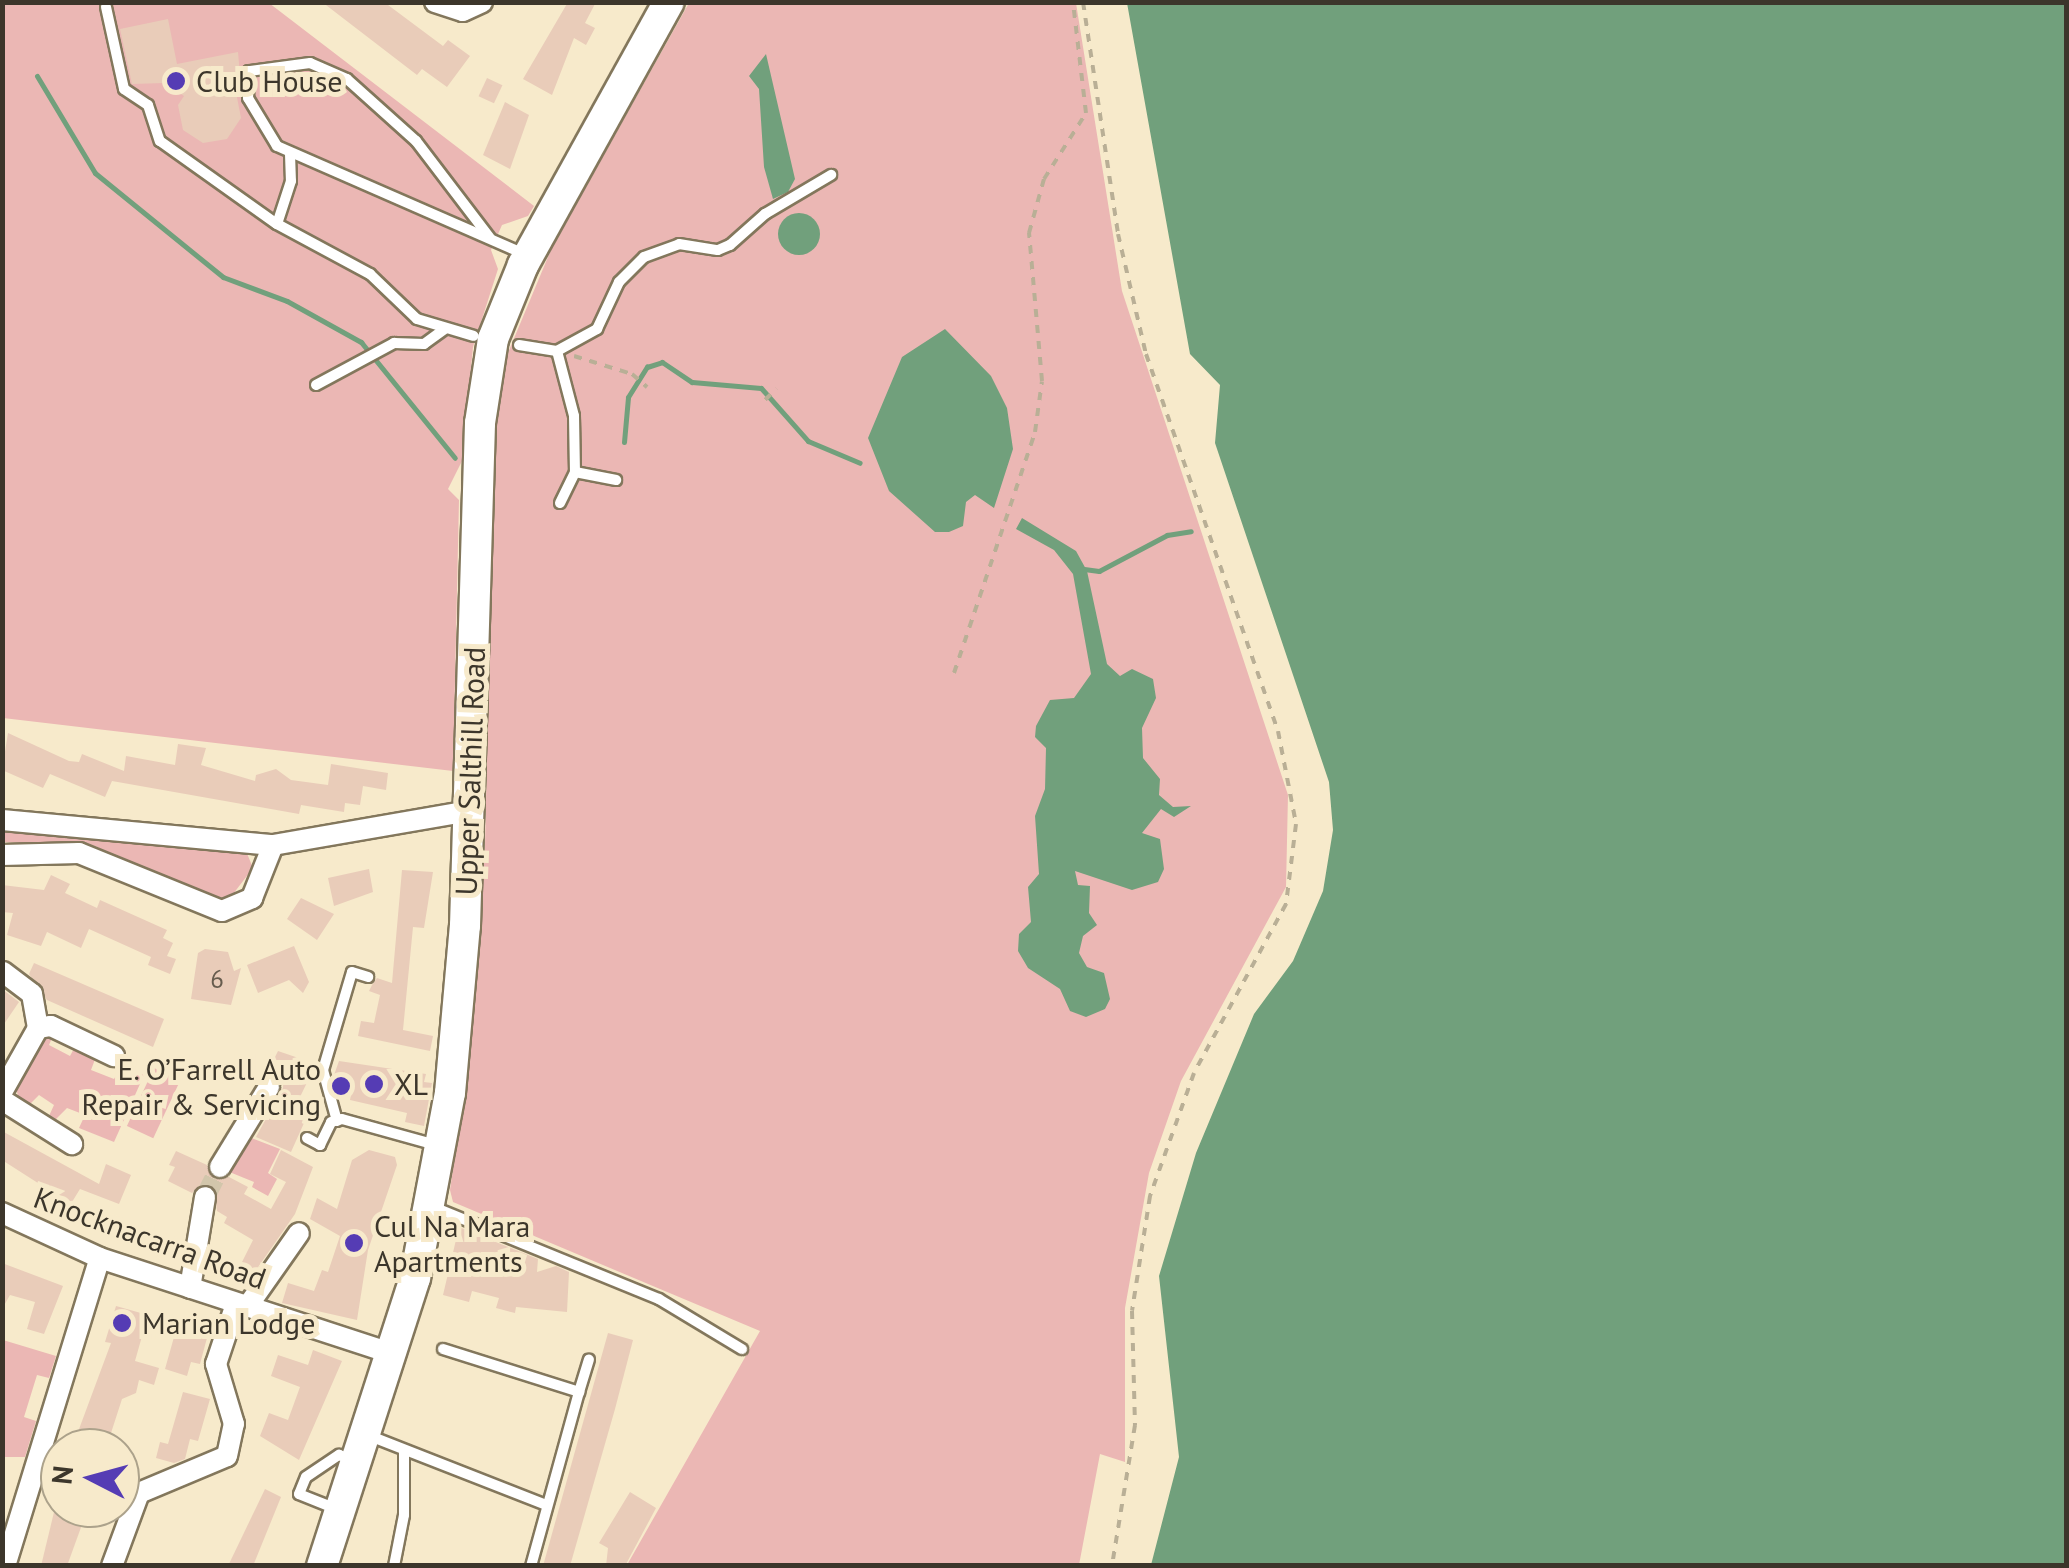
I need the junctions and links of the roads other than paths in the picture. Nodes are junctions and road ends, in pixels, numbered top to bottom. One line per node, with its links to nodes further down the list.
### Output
1 (435, 2): 2 (street)
2 (482, 2)
3 (669, 2): 9 (main road, Upper Salthill Road)
4 (106, 7): 7 (lane)
5 (290, 154): 7 (lane); 8 (lane); 8 (lane)
6 (831, 175): 15 (lane)
7 (277, 224): 10 (lane)
8 (490, 238): 9 (lane)
9 (528, 256): 20 (main road, Upper Salthill Road)
10 (411, 316): 11 (lane); 13 (lane)
11 (446, 328): 12 (lane); 13 (lane)
12 (474, 336)
13 (410, 341): 16 (lane)
14 (519, 345): 15 (lane)
15 (557, 351): 17 (lane)
16 (316, 385)
17 (575, 472): 18 (lane); 19 (lane)
18 (616, 480)
19 (560, 503)
20 (470, 811): 22 (street); 33 (main road, Upper Salthill Road)
21 (2, 820): 22 (street)
22 (273, 845): 23 (street)
23 (2, 854)
24 (3, 972): 26 (street)
25 (368, 976): 30 (lane)
26 (38, 1028): 27 (street); 29 (street)
27 (114, 1056)
28 (269, 1086): 34 (street)
29 (3, 1092): 32 (street)
30 (336, 1121): 31 (lane); 33 (lane)
31 (307, 1138)
32 (72, 1144)
33 (441, 1146): 36 (main road, Upper Salthill Road)
34 (220, 1167)
35 (205, 1196): 40 (street)
36 (430, 1206): 43 (lane); 44 (main road, Upper Salthill Road)
37 (2, 1214): 39 (street, Knocknacarra Road)
38 (299, 1233): 41 (street)
39 (100, 1258): 40 (street, Knocknacarra Road); 51 (street)
40 (190, 1288): 41 (street, Knocknacarra Road)
41 (242, 1305): 44 (street, Knocknacarra Road); 52 (street)
42 (443, 1349): 46 (lane)
43 (742, 1349)
44 (391, 1353): 47 (main road, Upper Salthill Road)
45 (589, 1358): 46 (lane)
46 (579, 1392): 49 (lane)
47 (360, 1448): 48 (lane); 50 (main road, Upper Salthill Road); 50 (lane)
48 (404, 1451): 49 (lane); 54 (lane)
49 (546, 1505): 55 (lane)
50 (340, 1510): 53 (main road, Upper Salthill Road)
51 (5, 1566)
52 (112, 1566)
53 (322, 1566)
54 (394, 1566)
55 (531, 1566)

